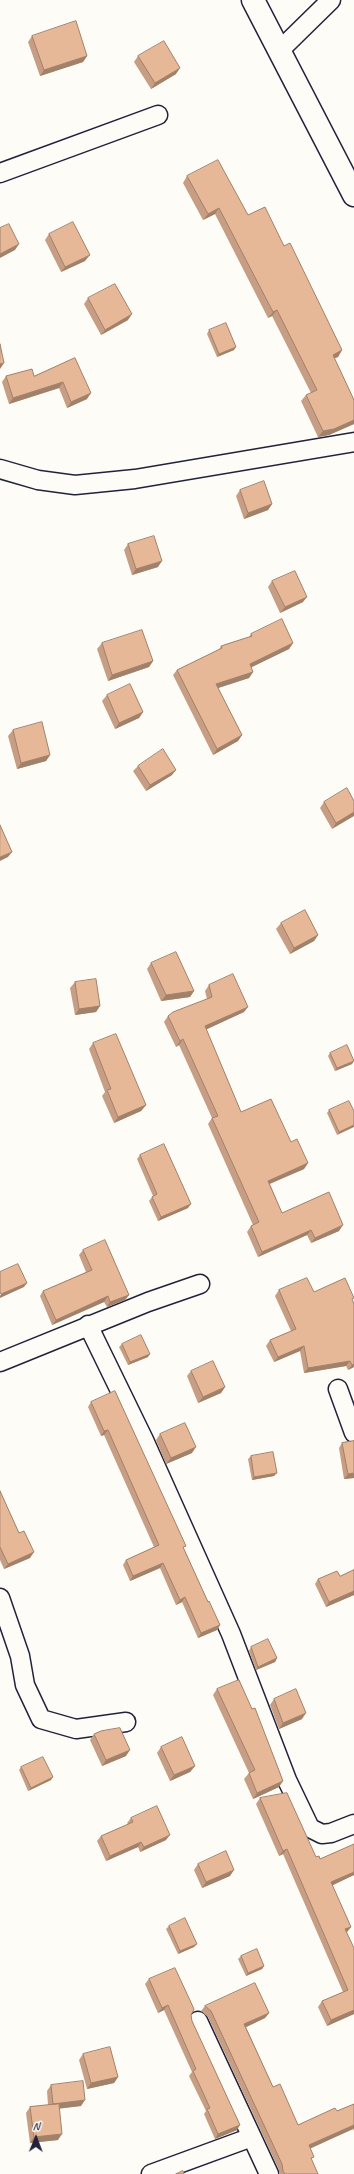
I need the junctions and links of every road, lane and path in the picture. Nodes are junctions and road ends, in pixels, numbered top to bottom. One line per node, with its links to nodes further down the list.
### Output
1 (252, 0): 3 (main road)
2 (331, 0): 3 (street)
3 (279, 51): 6 (main road)
4 (158, 115): 5 (street)
5 (0, 173)
6 (354, 195)
7 (354, 442): 8 (street)
8 (1, 470)
9 (200, 1284): 10 (street)
10 (88, 1326): 11 (street); 16 (street)
11 (0, 1362)
12 (338, 1389): 13 (street)
13 (354, 1433)
14 (0, 1598): 15 (street)
15 (126, 1722)
16 (354, 1824)
17 (198, 2021): 18 (street)
18 (252, 2137): 19 (street); 20 (street)
19 (151, 2174)
20 (268, 2174)

